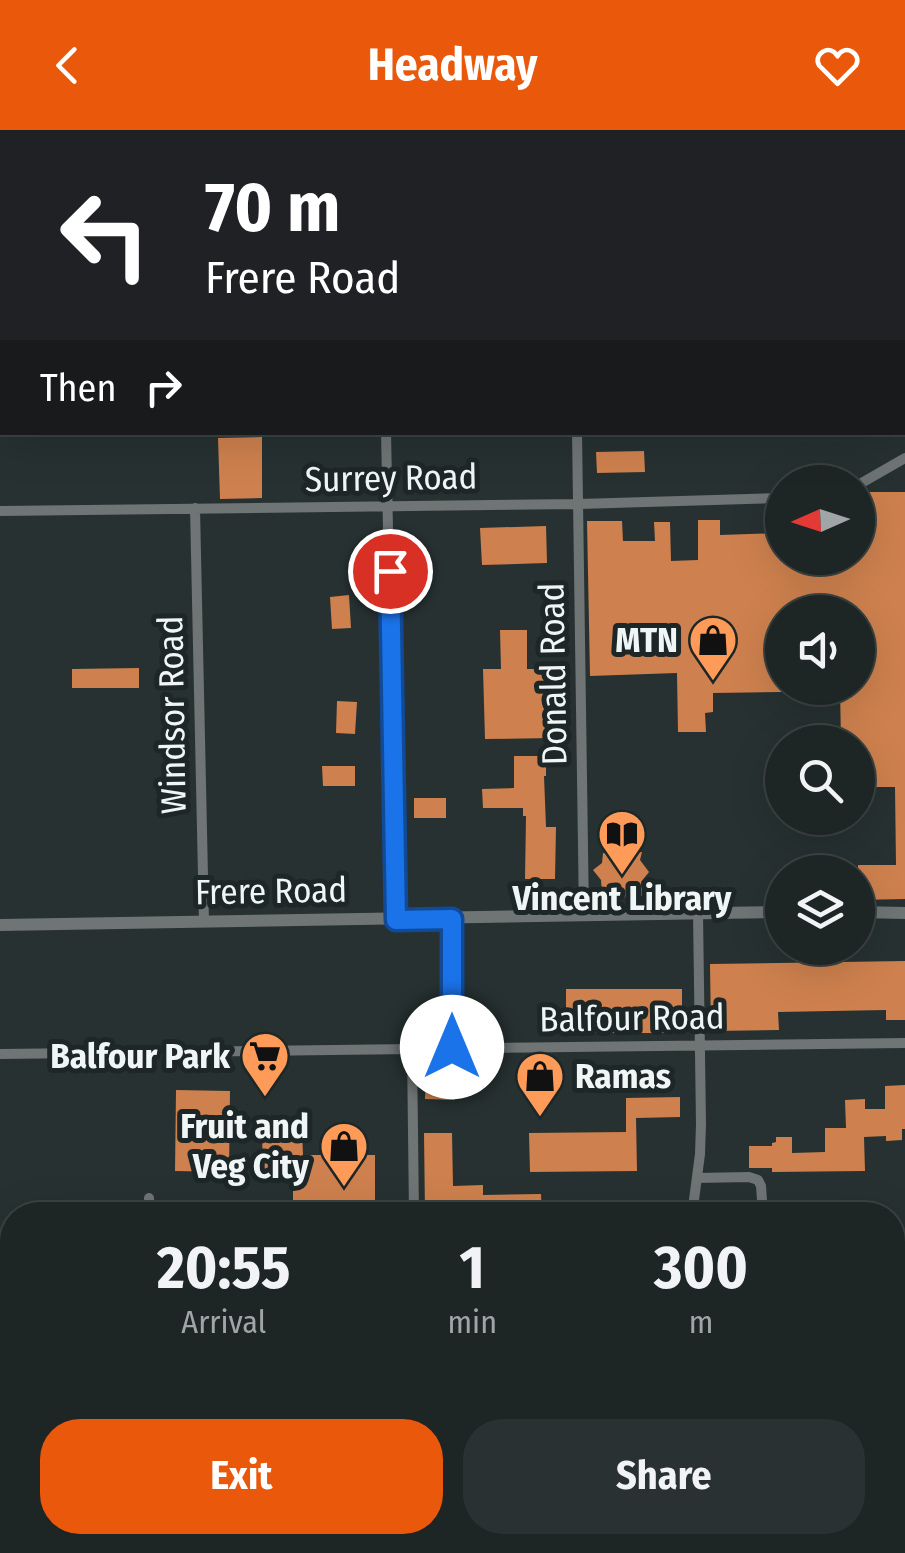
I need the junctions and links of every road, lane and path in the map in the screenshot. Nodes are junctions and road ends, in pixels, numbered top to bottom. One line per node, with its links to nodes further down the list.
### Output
1 (386, 435): 7 (street)
2 (576, 435): 6 (street, Donald Road)
3 (905, 458): 4 (street)
4 (875, 475)
5 (765, 498): 6 (street, Surrey Road)
6 (578, 504): 7 (street, Surrey Road); 14 (street, Donald Road)
7 (388, 505): 8 (street, Surrey Road); 16 (street)
8 (195, 508): 9 (street, Surrey Road); 17 (street, Windsor Road)
9 (0, 511)
10 (765, 912): 12 (street, Frere Road)
11 (875, 912): 13 (street)
12 (698, 913): 14 (street, Frere Road); 20 (street)
13 (905, 913)
14 (584, 916): 15 (street, Frere Road)
15 (452, 919): 16 (street, Frere Road); 21 (street)
16 (396, 920): 17 (street, Frere Road)
17 (204, 922): 18 (street, Frere Road)
18 (0, 924)
19 (905, 1043): 20 (street, Balfour Road)
20 (701, 1044): 21 (street, Balfour Road); 24 (street)
21 (452, 1047): 22 (street, Balfour Road)
22 (412, 1048): 23 (street, Balfour Road); 27 (street)
23 (0, 1054)
24 (697, 1178): 28 (street); 29 (street)
25 (149, 1198): 26 (street)
26 (149, 1202)
27 (414, 1202)
28 (694, 1202)
29 (762, 1202)

